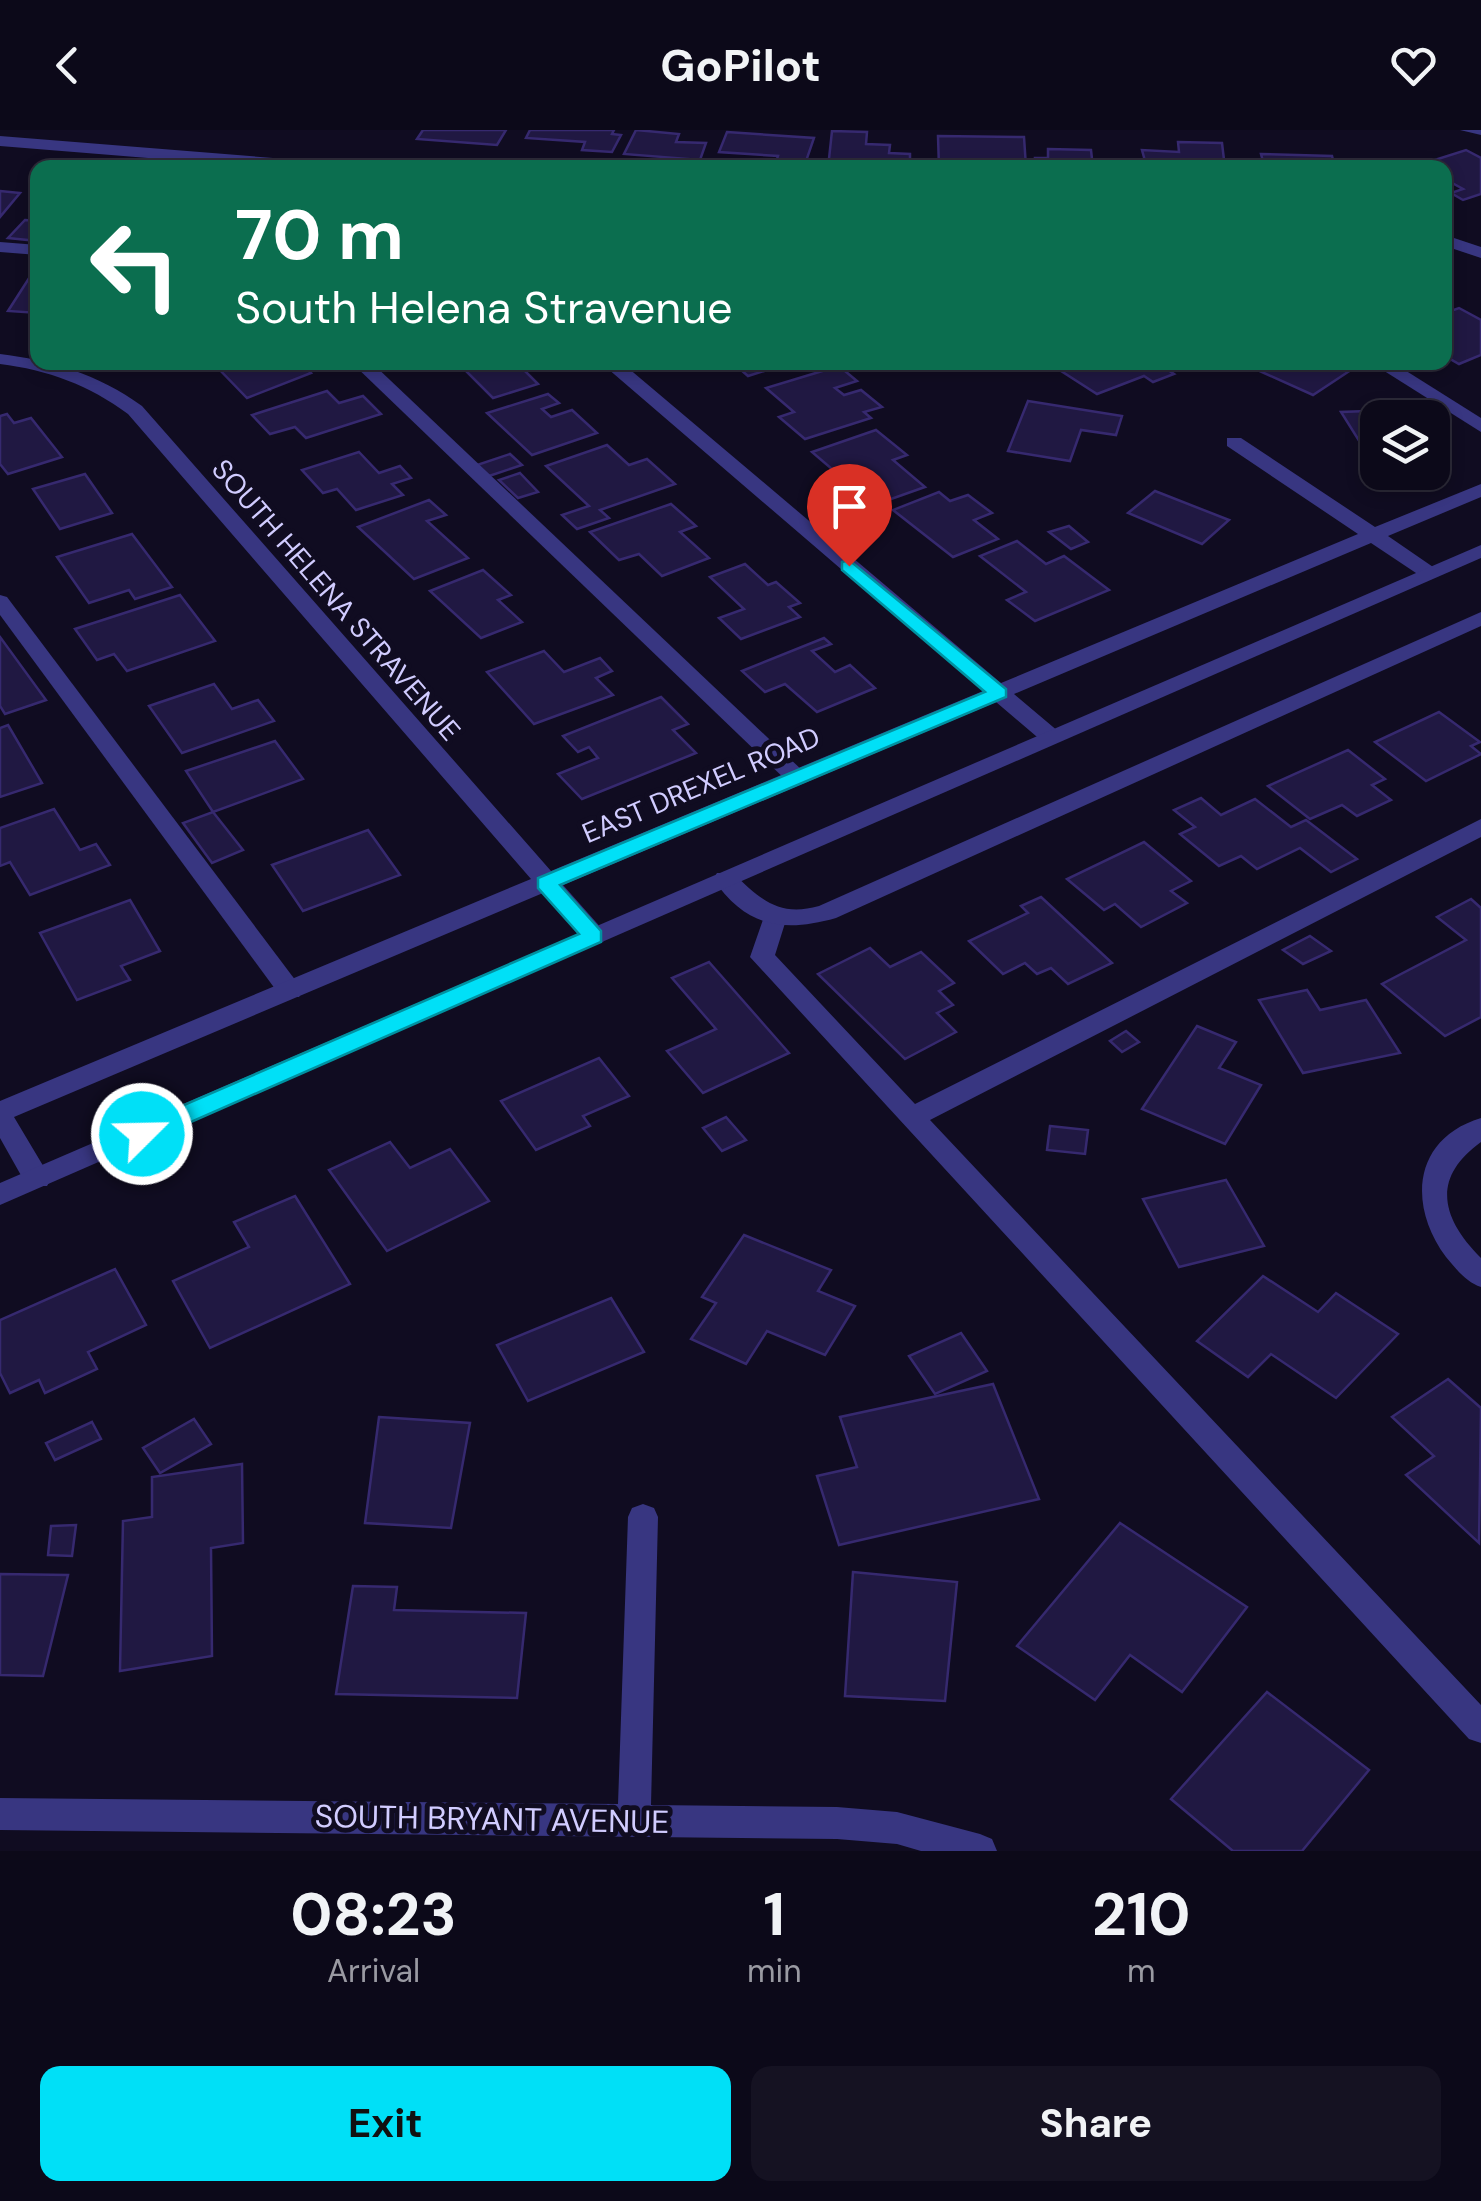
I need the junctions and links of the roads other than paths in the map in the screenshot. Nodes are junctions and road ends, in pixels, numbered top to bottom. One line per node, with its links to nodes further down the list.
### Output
1 (1468, 130): 2 (street)
2 (1481, 130)
3 (0, 141): 4 (street)
4 (236, 160)
5 (1452, 243): 8 (street)
6 (0, 248): 7 (street)
7 (30, 250)
8 (1481, 253)
9 (0, 359): 10 (street, SOUTH HELENA STRAVENUE)
10 (30, 365)
11 (56, 370): 28 (street, SOUTH HELENA STRAVENUE)
12 (368, 370): 25 (street)
13 (619, 370): 23 (street)
14 (1391, 370): 15 (street)
15 (1481, 426)
16 (1234, 442): 18 (street)
17 (1481, 490): 18 (street, EAST DREXEL ROAD)
18 (1373, 536): 20 (street); 23 (street, EAST DREXEL ROAD)
19 (1481, 551): 20 (street)
20 (1429, 573): 24 (street)
21 (0, 601): 31 (street)
22 (1481, 618): 29 (street)
23 (999, 693): 24 (street); 25 (street, EAST DREXEL ROAD)
24 (1051, 737): 27 (street)
25 (797, 778): 28 (street, EAST DREXEL ROAD)
26 (1481, 827): 33 (street)
27 (724, 879): 29 (street); 30 (street)
28 (546, 883): 30 (street, SOUTH HELENA STRAVENUE); 31 (street, EAST DREXEL ROAD)
29 (774, 920): 33 (street)
30 (594, 936): 35 (street)
31 (290, 991): 32 (street, EAST DREXEL ROAD)
32 (0, 1114): 35 (street)
33 (912, 1117): 39 (street)
34 (1481, 1128): 37 (street)
35 (38, 1179): 36 (street)
36 (0, 1196)
37 (1481, 1276)
38 (643, 1517): 41 (street)
39 (1481, 1728)
40 (0, 1814): 41 (street, SOUTH BRYANT AVENUE)
41 (634, 1820): 42 (street, SOUTH BRYANT AVENUE)
42 (980, 1851)

